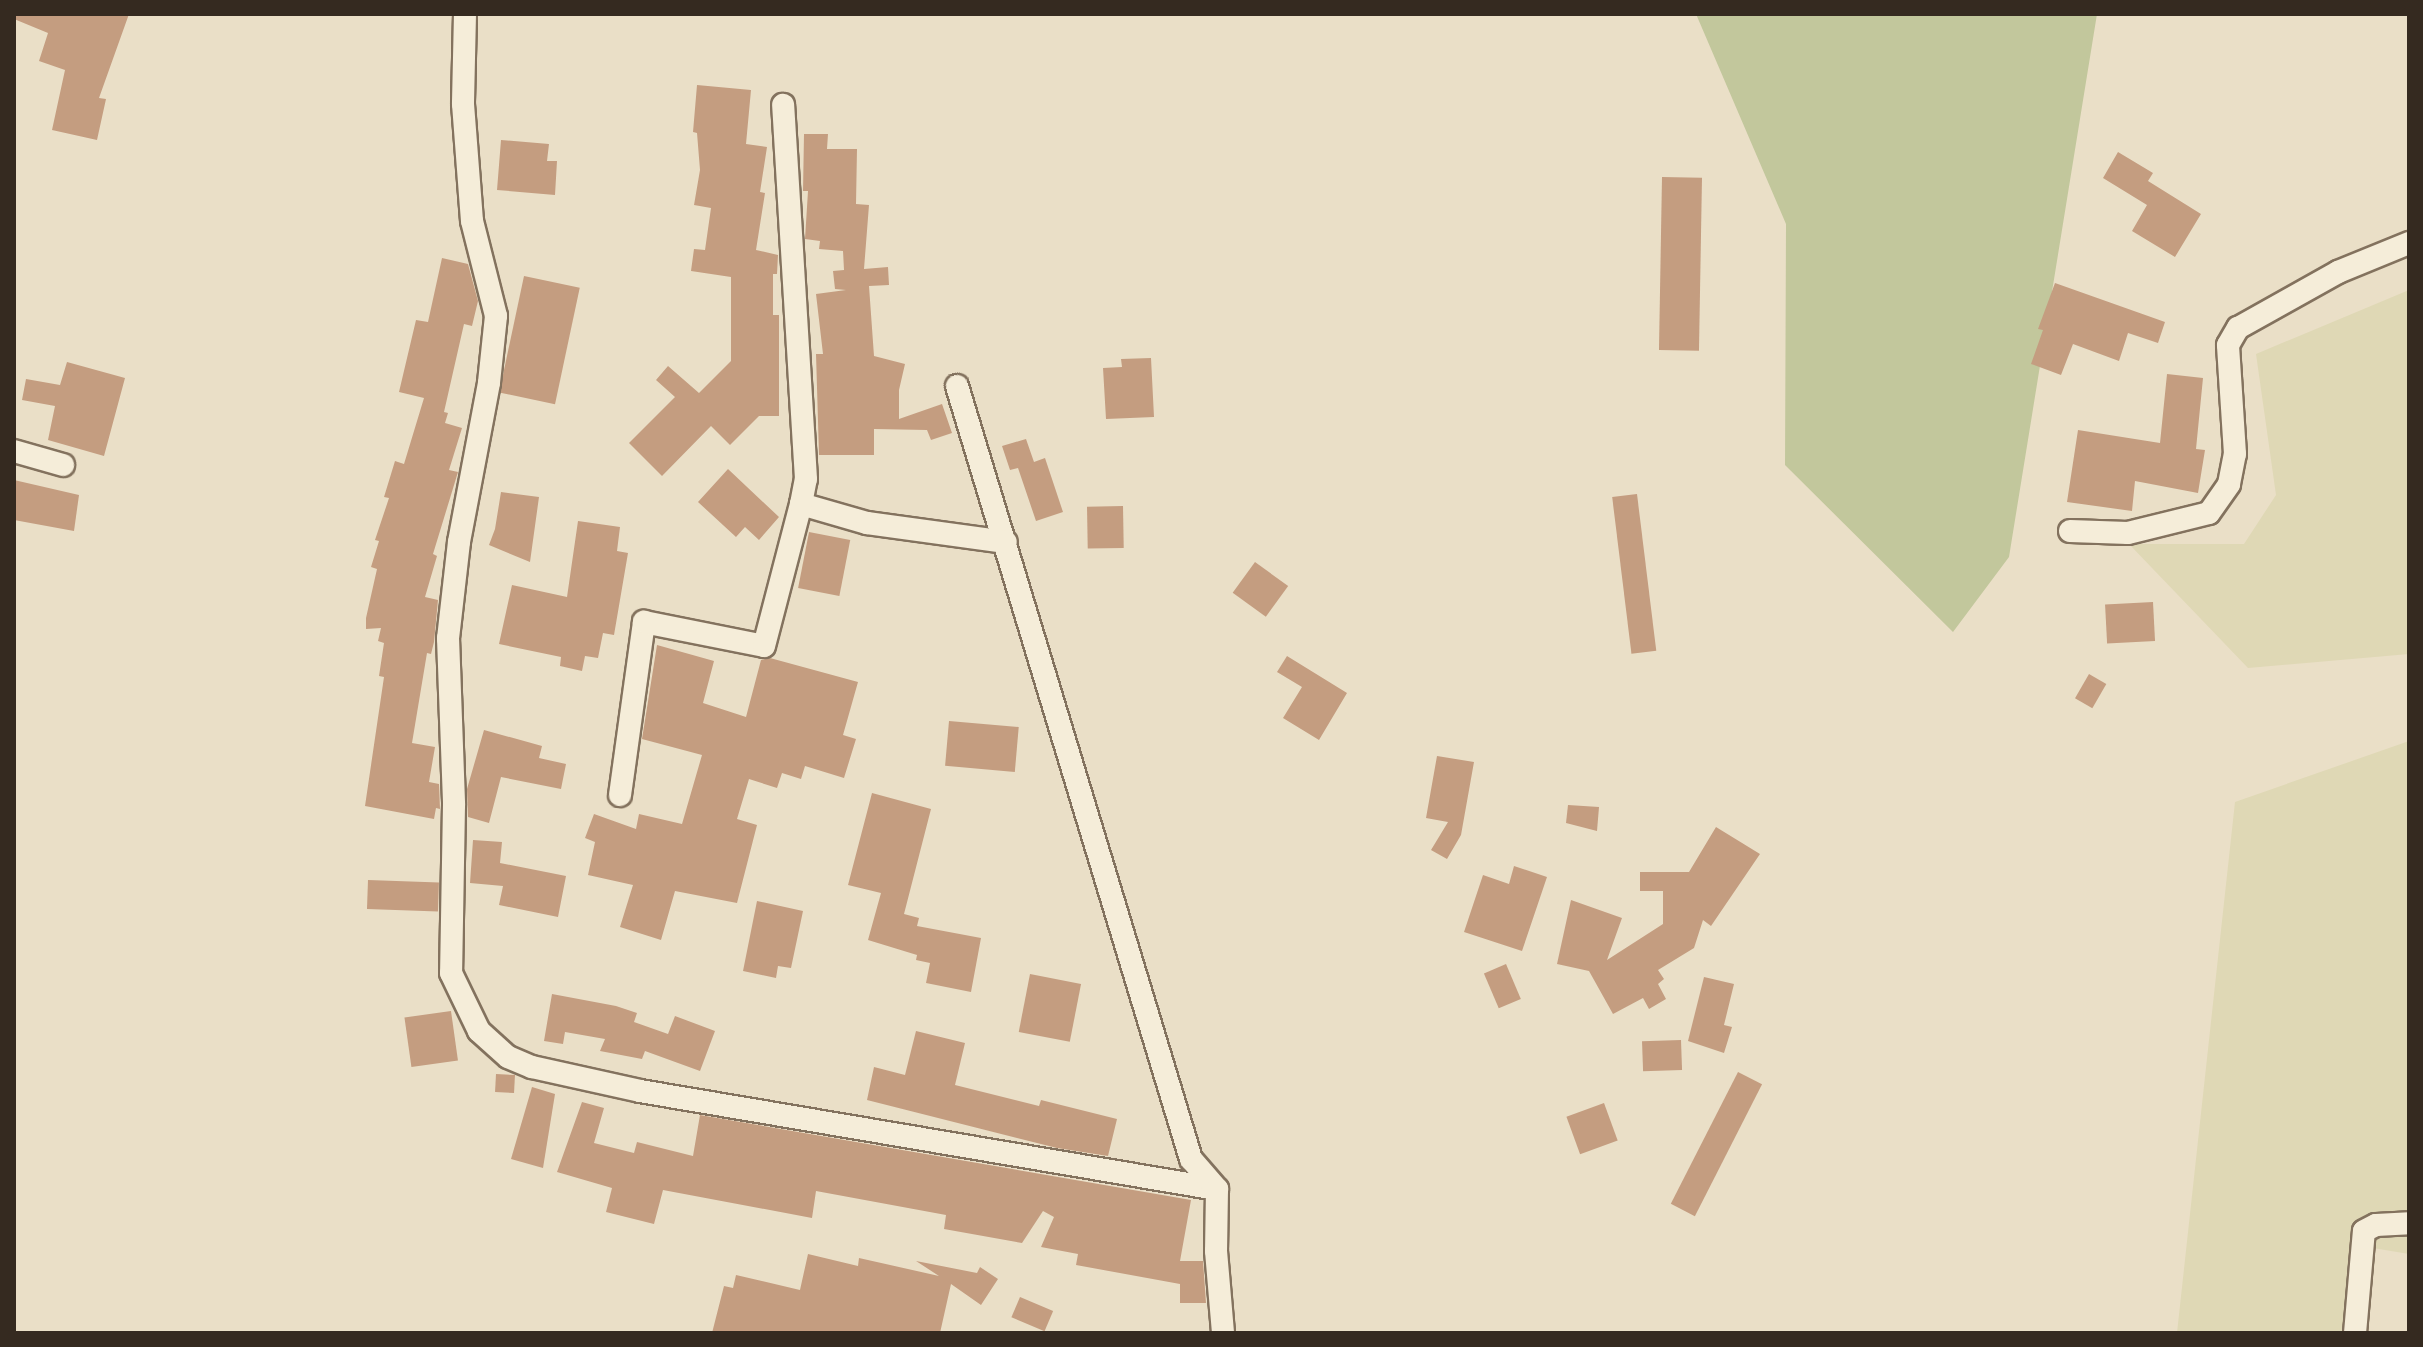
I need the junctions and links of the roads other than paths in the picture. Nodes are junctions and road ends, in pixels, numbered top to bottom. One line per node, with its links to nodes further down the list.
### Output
1 (465, 14): 11 (street)
2 (783, 105): 7 (street)
3 (2409, 243): 8 (street)
4 (957, 386): 9 (street)
5 (14, 451): 6 (street)
6 (63, 465)
7 (801, 504): 9 (street); 10 (street)
8 (2070, 531)
9 (1006, 542): 11 (street)
10 (620, 795)
11 (1217, 1189): 13 (street)
12 (2409, 1223): 14 (street)
13 (1223, 1333)
14 (2355, 1333)

